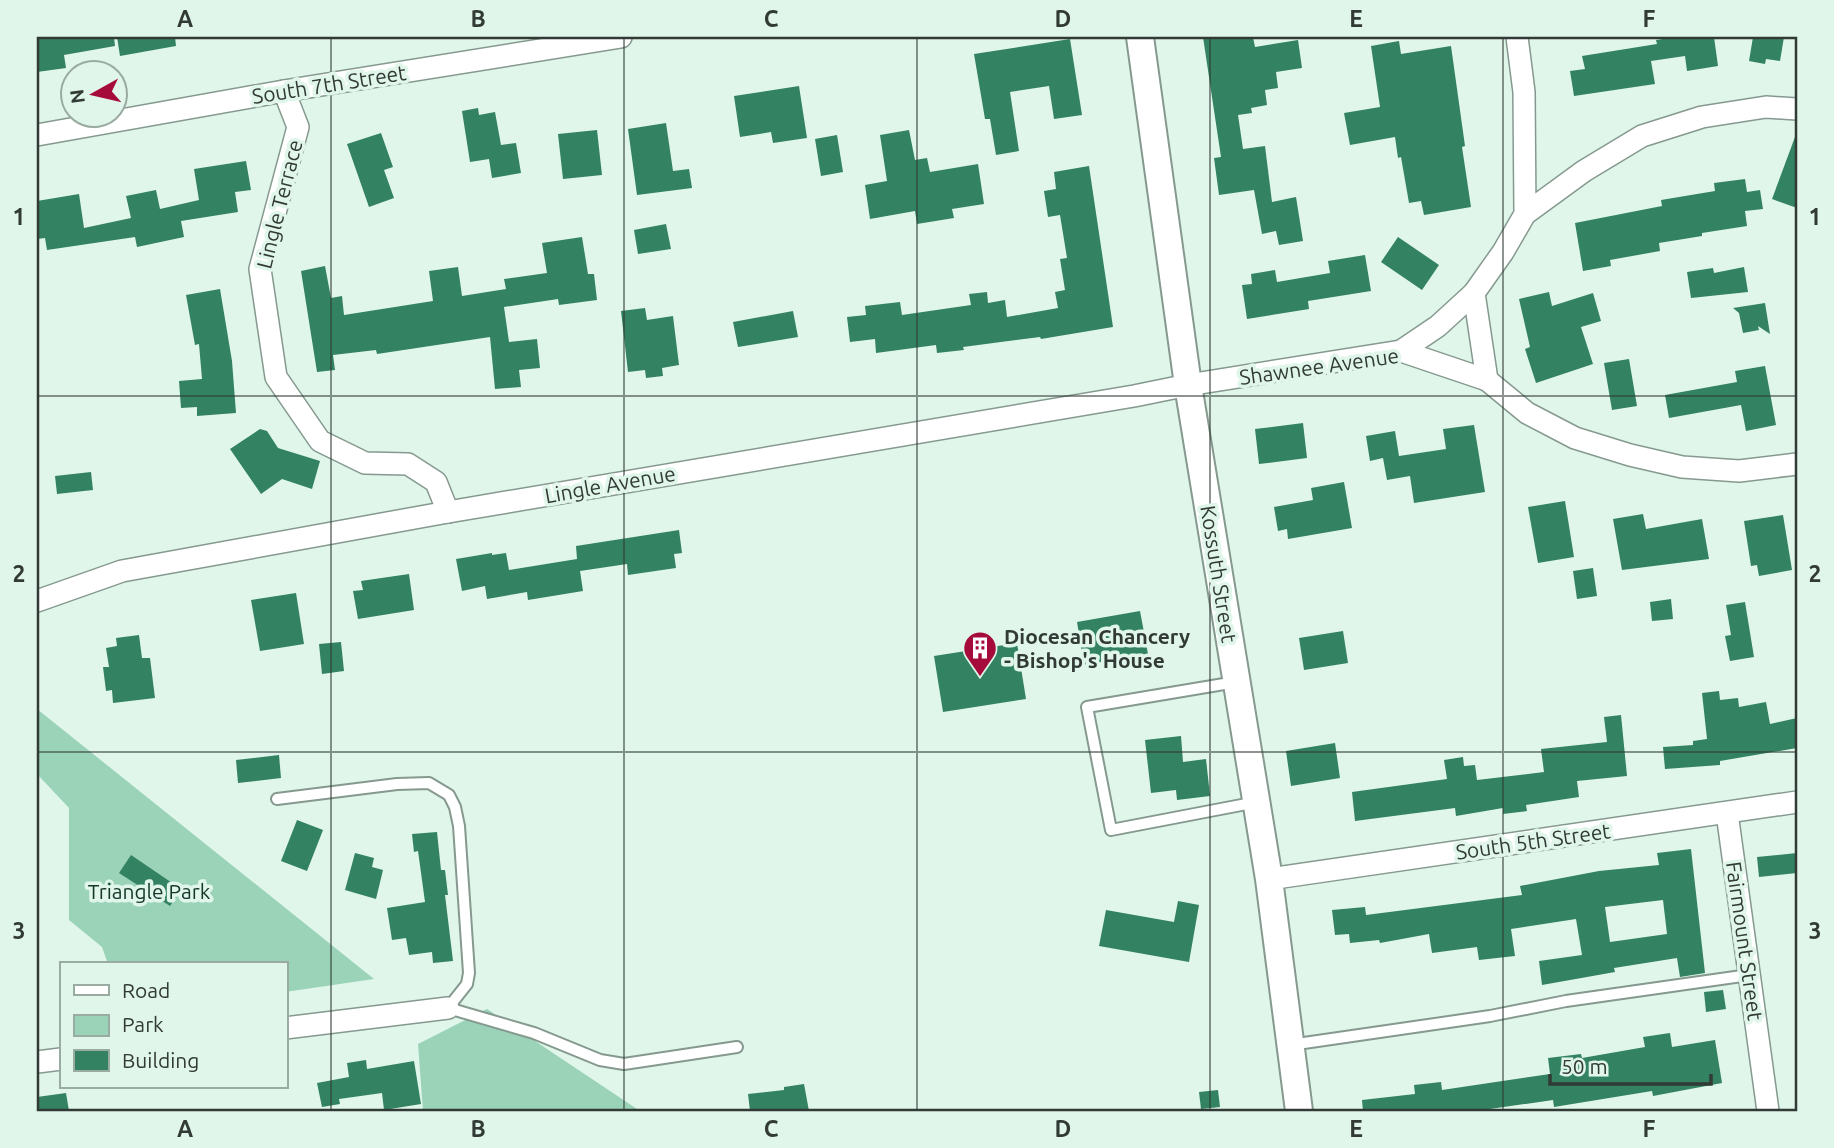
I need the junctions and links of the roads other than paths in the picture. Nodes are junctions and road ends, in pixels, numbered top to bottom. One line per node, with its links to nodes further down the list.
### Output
1 (621, 37): 4 (street, South 7th Street)
2 (1140, 37): 11 (street, Kossuth Street)
3 (1517, 37): 7 (street)
4 (284, 91): 6 (street, South 7th Street); 13 (street, Lingle Terrace)
5 (1797, 109): 7 (street)
6 (37, 135)
7 (1525, 214): 8 (street)
8 (1474, 293): 9 (street); 10 (street)
9 (1401, 351): 10 (street, Shawnee Avenue); 11 (street, Shawnee Avenue)
10 (1487, 380): 12 (street, Shawnee Avenue)
11 (1188, 384): 13 (street, Lingle Avenue); 15 (street, Kossuth Street)
12 (1797, 464)
13 (448, 512): 14 (street, Lingle Avenue)
14 (37, 601)
15 (1237, 682): 17 (street, Kossuth Street); 17 (lane)
16 (277, 799): 22 (lane)
17 (1257, 802): 20 (street, Kossuth Street)
18 (1797, 802): 19 (street, South 5th Street)
19 (1727, 813): 20 (street, South 5th Street); 21 (street, Fairmount Street)
20 (1269, 879): 24 (street, Kossuth Street)
21 (1749, 975): 24 (lane); 29 (street, Fairmount Street)
22 (448, 1008): 23 (street); 25 (lane)
23 (287, 1028)
24 (1290, 1045): 28 (street, Kossuth Street)
25 (737, 1047)
26 (60, 1059): 27 (street)
27 (37, 1062)
28 (1299, 1111)
29 (1768, 1111)

